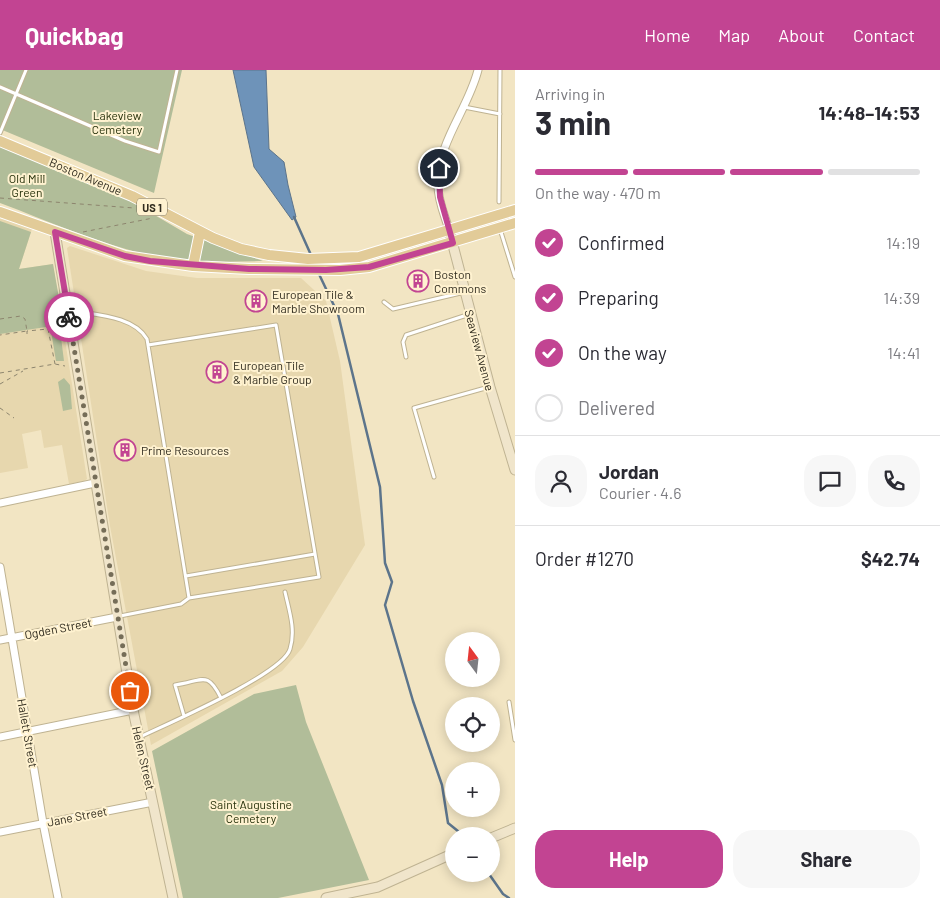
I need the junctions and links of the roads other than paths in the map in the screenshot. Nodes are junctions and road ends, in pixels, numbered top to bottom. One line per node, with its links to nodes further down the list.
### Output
1 (26, 70): 6 (lane)
2 (177, 70): 6 (lane)
3 (478, 70): 7 (street)
4 (500, 70): 8 (lane)
5 (0, 87): 6 (lane)
6 (16, 94): 9 (lane)
7 (464, 107): 8 (lane); 17 (street)
8 (500, 114): 11 (lane)
9 (0, 133)
10 (0, 140): 19 (main road, Boston Avenue / US 1)
11 (499, 202)
12 (515, 210): 14 (main road, Boston Avenue / US 1)
13 (0, 212): 18 (main road)
14 (496, 216): 16 (main road); 17 (main road, Boston Avenue / US 1)
15 (515, 223): 16 (main road)
16 (500, 228): 20 (main road); 22 (lane)
17 (449, 230): 19 (main road, Boston Avenue / US 1); 20 (street, Seaview Avenue)
18 (55, 232): 21 (main road); 25 (street, Helen Street)
19 (200, 232): 21 (main road)
20 (453, 243): 21 (main road); 23 (street, Seaview Avenue)
21 (193, 266)
22 (515, 277)
23 (465, 292): 24 (lane); 26 (street, Seaview Avenue)
24 (384, 302)
25 (68, 310): 27 (lane); 32 (street, Helen Street)
26 (471, 314): 28 (lane); 29 (street, Seaview Avenue)
27 (148, 345): 34 (lane); 36 (lane)
28 (406, 357)
29 (490, 387): 30 (street, Seaview Avenue); 31 (lane)
30 (515, 470)
31 (434, 478)
32 (95, 483): 33 (street); 39 (street, Helen Street)
33 (0, 503)
34 (315, 554): 36 (lane); 38 (lane)
35 (0, 567): 40 (street, Hallett Street)
36 (186, 576): 38 (lane)
37 (285, 592): 42 (lane)
38 (190, 598): 39 (lane)
39 (117, 617): 40 (street, Ogden Street); 44 (street, Helen Street)
40 (11, 637): 41 (street, Ogden Street); 46 (street, Hallett Street)
41 (0, 640)
42 (221, 698): 45 (lane); 45 (lane)
43 (509, 702): 49 (lane)
44 (133, 710): 46 (street); 48 (street, Helen Street)
45 (184, 716): 48 (lane)
46 (27, 731): 47 (street); 51 (street, Hallett Street)
47 (0, 737)
48 (139, 738): 50 (street, Helen Street)
49 (515, 740)
50 (154, 802): 51 (street, Jane Street); 57 (street, Helen Street)
51 (43, 823): 53 (street, Jane Street); 56 (street, Hallett Street)
52 (515, 828): 54 (street)
53 (0, 832)
54 (500, 834)
55 (445, 857): 58 (street)
56 (58, 898)
57 (173, 898)
58 (326, 898)

